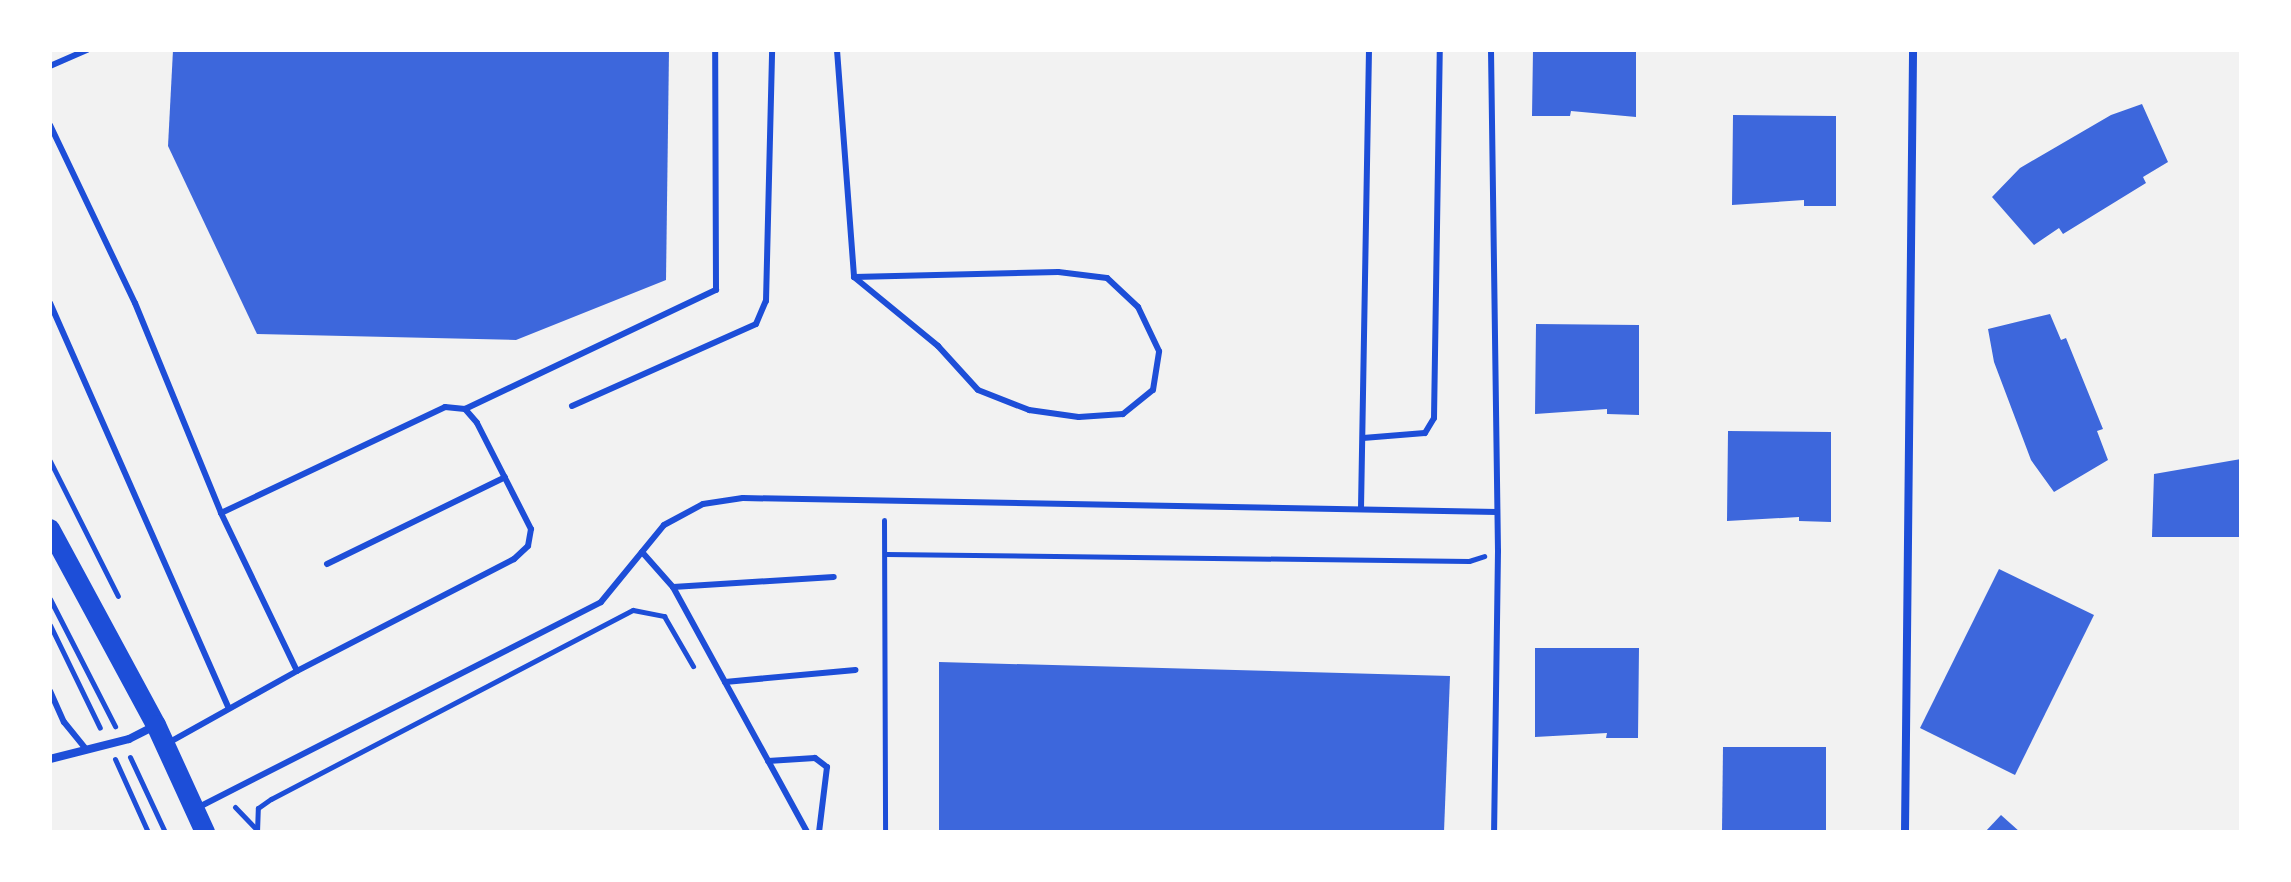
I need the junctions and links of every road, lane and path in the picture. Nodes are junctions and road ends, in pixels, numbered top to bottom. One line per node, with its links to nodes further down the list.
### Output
1 (87, 50): 9 (lane)
2 (715, 50): 14 (lane)
3 (772, 50): 13 (lane)
4 (837, 50): 11 (lane)
5 (1369, 50): 15 (lane)
6 (1440, 50): 15 (lane)
7 (1491, 50): 18 (lane)
8 (1913, 50): 49 (street)
9 (50, 65)
10 (50, 125): 19 (lane)
11 (854, 277): 11 (lane)
12 (50, 303): 34 (lane)
13 (572, 406)
14 (465, 409): 16 (lane); 19 (lane)
15 (1363, 438): 17 (lane)
16 (505, 477): 25 (lane); 31 (lane)
17 (1361, 508): 18 (lane); 23 (lane)
18 (1497, 512): 22 (lane)
19 (221, 513): 31 (lane)
20 (886, 520): 24 (path)
21 (50, 529): 35 (main road)
22 (1498, 551): 24 (path); 48 (lane)
23 (642, 552): 27 (lane); 41 (lane)
24 (886, 554): 47 (path)
25 (327, 564)
26 (834, 577): 27 (lane)
27 (673, 587): 32 (lane)
28 (50, 599): 36 (path)
29 (693, 666): 44 (path)
30 (855, 670): 32 (lane)
31 (297, 671): 34 (lane)
32 (725, 682): 40 (lane)
33 (50, 691): 38 (lane)
34 (228, 706): 37 (lane)
35 (156, 725): 36 (street); 37 (main road)
36 (123, 740): 38 (street); 42 (path)
37 (165, 745): 41 (main road)
38 (87, 750): 39 (street)
39 (50, 759)
40 (768, 761): 45 (lane); 46 (lane)
41 (195, 809): 43 (main road)
42 (165, 832)
43 (205, 832)
44 (257, 832)
45 (807, 832)
46 (819, 832)
47 (885, 832)
48 (1494, 832)
49 (1905, 832)

